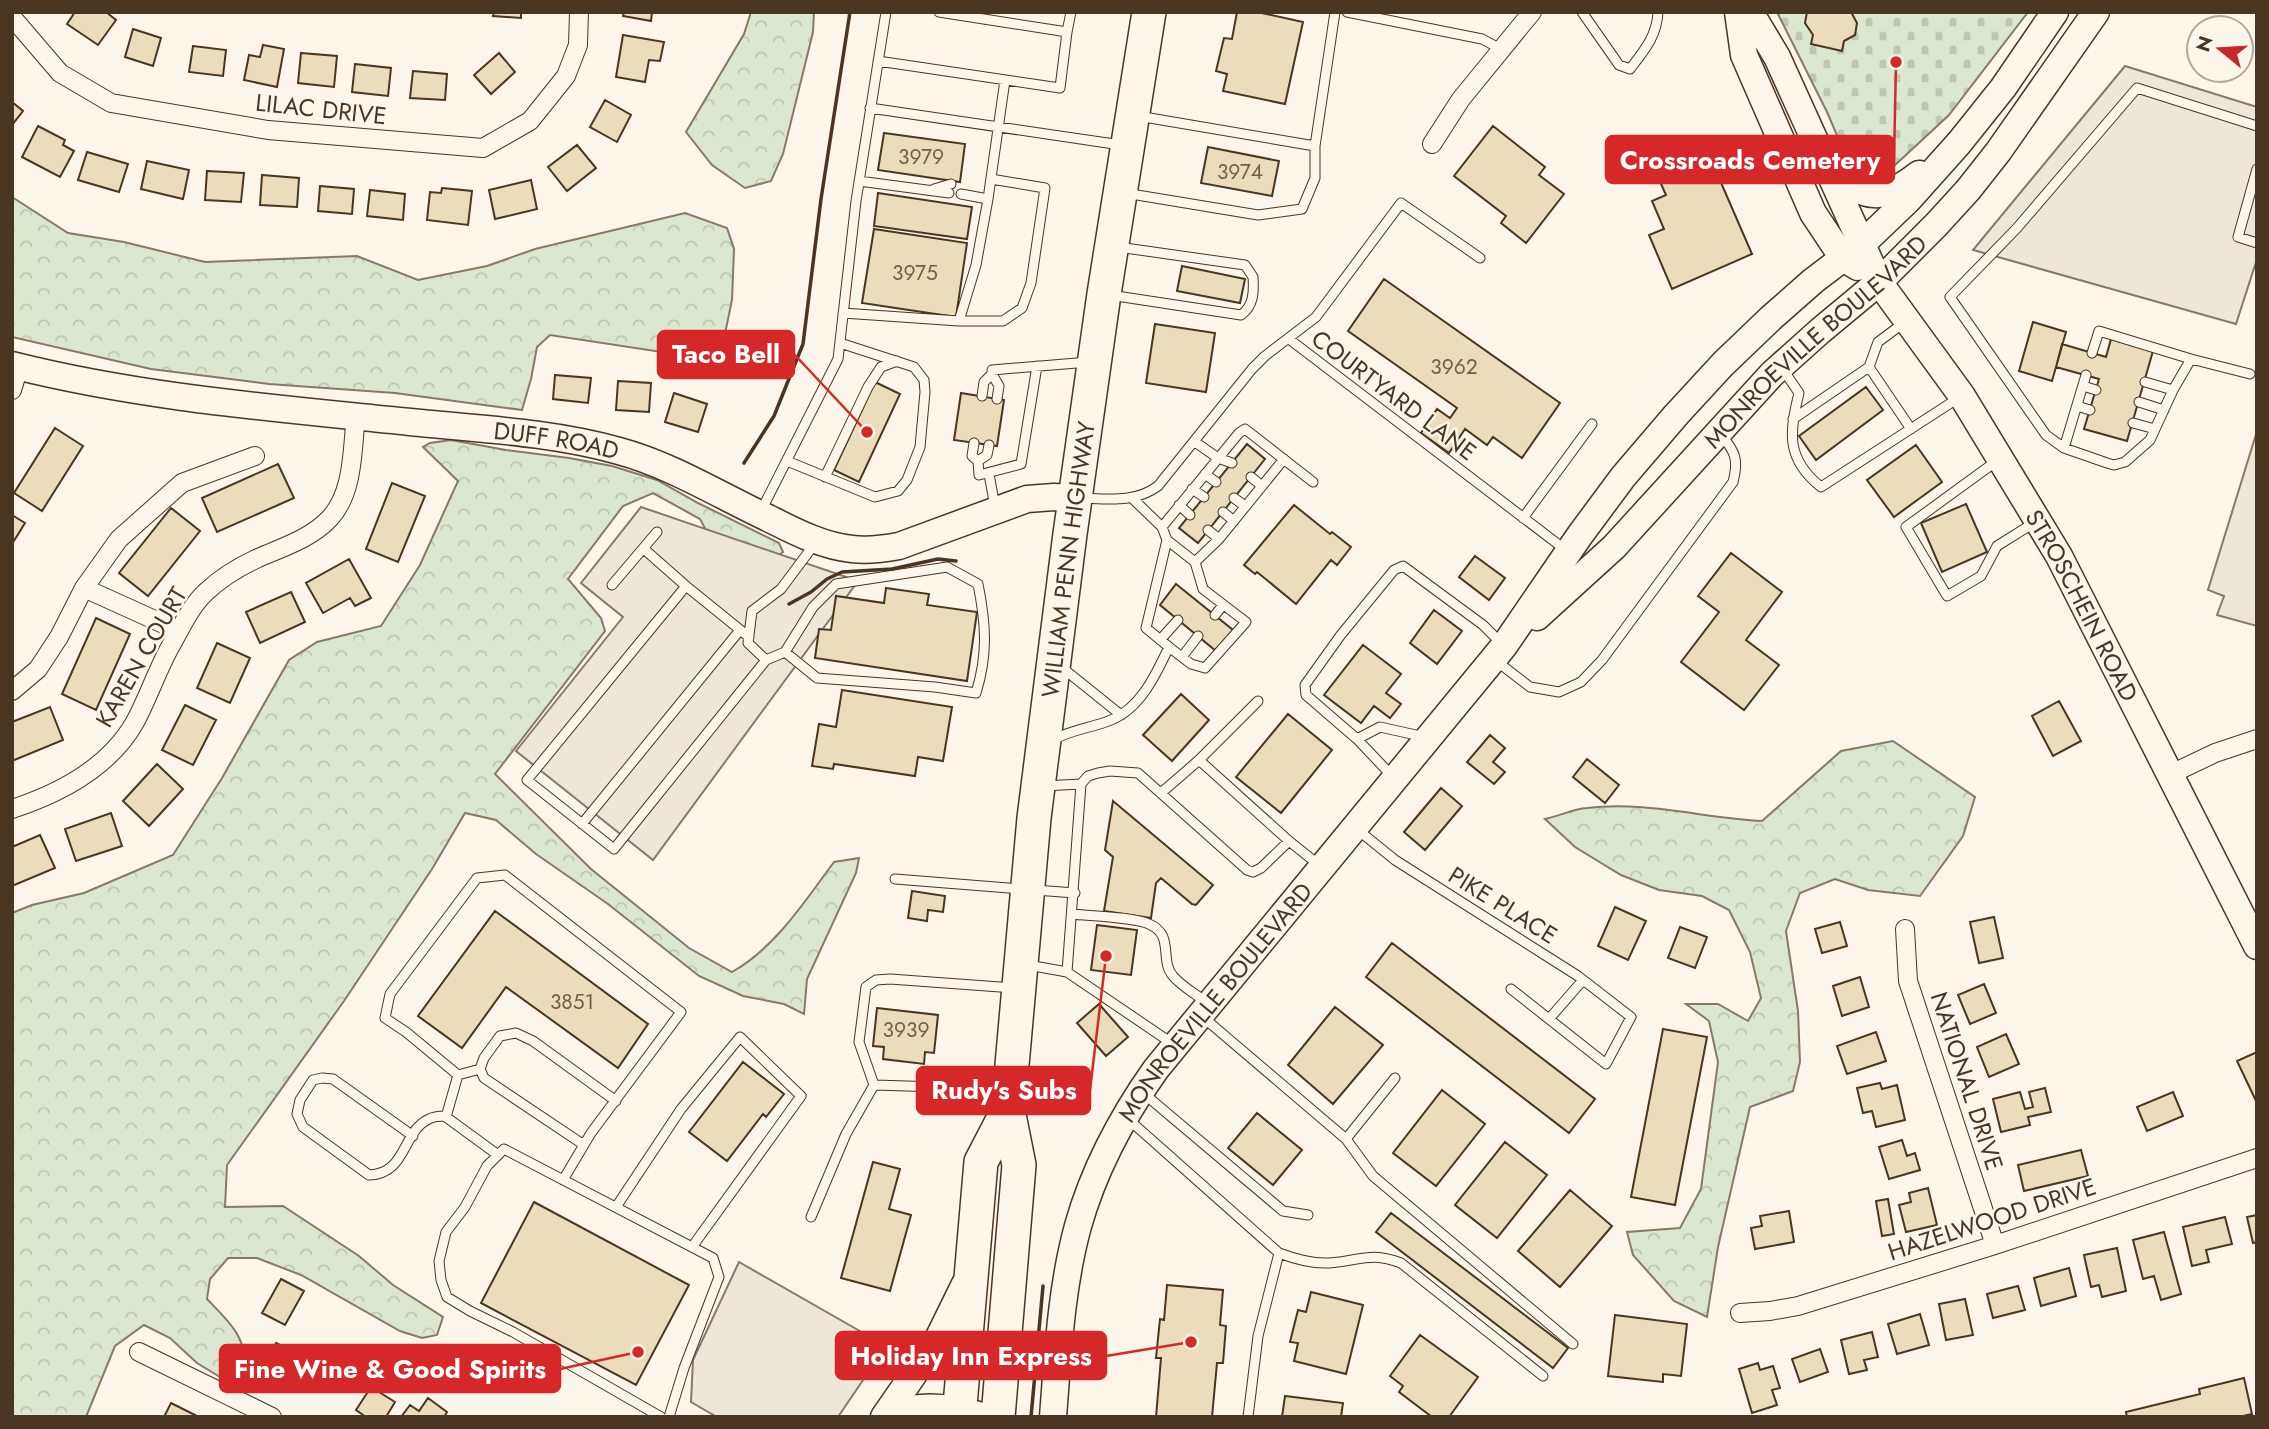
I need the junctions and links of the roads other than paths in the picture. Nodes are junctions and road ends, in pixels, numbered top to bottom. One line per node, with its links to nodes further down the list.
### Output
1 (579, 12): 15 (street, LILAC DRIVE)
2 (886, 12): 18 (lane)
3 (939, 12): 16 (lane)
4 (1071, 12): 16 (lane)
5 (1149, 12): 23 (highway, WILLIAM PENN HIGHWAY)
6 (1335, 12): 26 (lane)
7 (1347, 12): 17 (lane)
8 (1532, 12): 17 (street)
9 (1582, 12): 10 (lane)
10 (1658, 12)
11 (1738, 12): 37 (main road, STROSCHEIN ROAD)
12 (1749, 12): 28 (main road, STROSCHEIN ROAD)
13 (2055, 12): 24 (main road, MONROEVILLE BOULEVARD)
14 (2096, 12): 39 (main road, MONROEVILLE BOULEVARD)
15 (12, 18)
16 (1068, 32): 19 (lane)
17 (1501, 49): 25 (street)
18 (878, 61): 19 (lane); 20 (lane)
19 (1005, 80): 22 (lane)
20 (870, 108): 22 (lane); 30 (lane)
21 (2257, 126): 78 (lane)
22 (999, 127): 23 (lane); 29 (lane)
23 (1130, 130): 26 (lane); 32 (highway, WILLIAM PENN HIGHWAY)
24 (1959, 143): 28 (main road); 37 (main road, MONROEVILLE BOULEVARD)
25 (1432, 144)
26 (1315, 146): 32 (lane)
27 (2257, 169): 35 (lane)
28 (1829, 173): 37 (main road, STROSCHEIN ROAD)
29 (991, 179): 34 (lane); 43 (lane)
30 (859, 181): 31 (lane); 41 (lane)
31 (926, 191): 31 (lane)
32 (1120, 192): 36 (highway, WILLIAM PENN HIGHWAY)
33 (976, 197): 33 (lane); 34 (lane)
34 (988, 199): 43 (lane)
35 (2257, 243)
36 (1112, 246): 40 (highway, WILLIAM PENN HIGHWAY); 40 (lane)
37 (1853, 251): 39 (main road, STROSCHEIN ROAD); 114 (main road, MONROEVILLE BOULEVARD)
38 (1480, 258): 44 (lane)
39 (1880, 282): 42 (main road, STROSCHEIN ROAD); 51 (main road, MONROEVILLE BOULEVARD)
40 (1104, 294): 49 (highway, WILLIAM PENN HIGHWAY)
41 (843, 313): 43 (lane); 45 (lane)
42 (1907, 320): 52 (lane); 61 (main road, STROSCHEIN ROAD)
43 (959, 321)
44 (1289, 339): 75 (lane, COURTYARD LANE); 104 (lane, COURTYARD LANE)
45 (840, 342): 48 (lane); 83 (lane)
46 (2092, 353): 47 (lane)
47 (2190, 359): 55 (lane); 60 (lane)
48 (897, 361): 88 (lane); 88 (lane)
49 (1094, 362): 50 (lane); 95 (highway, WILLIAM PENN HIGHWAY)
50 (1037, 366): 54 (lane); 86 (lane)
51 (1781, 366): 69 (lane); 74 (main road, MONROEVILLE BOULEVARD)
52 (1869, 368): 69 (lane); 72 (lane)
53 (15, 374): 68 (main road, DUFF ROAD)
54 (992, 374): 62 (lane); 63 (lane)
55 (2250, 374)
56 (2085, 375): 58 (lane)
57 (2145, 382): 60 (lane)
58 (2083, 386): 59 (lane); 65 (lane)
59 (2096, 390)
60 (2172, 390): 67 (lane)
61 (1962, 396): 72 (lane); 82 (main road, STROSCHEIN ROAD)
62 (982, 397)
63 (997, 399)
64 (2139, 402): 67 (lane)
65 (2077, 406): 66 (lane); 78 (lane)
66 (2090, 410)
67 (2164, 410): 73 (lane)
68 (356, 416): 102 (main road, DUFF ROAD); 125 (street, KAREN COURT)
69 (1793, 419): 72 (lane)
70 (2133, 423): 73 (lane)
71 (1592, 424): 104 (lane)
72 (1911, 429)
73 (2155, 429): 78 (lane)
74 (1720, 431): 131 (main road, MONROEVILLE BOULEVARD); 131 (lane)
75 (1195, 442): 80 (lane); 96 (lane, COURTYARD LANE)
76 (974, 443): 84 (lane)
77 (989, 445): 84 (lane)
78 (2064, 448)
79 (255, 456): 118 (street)
80 (1218, 458): 81 (lane); 85 (lane); 87 (lane)
81 (1284, 459): 91 (lane); 92 (lane)
82 (2000, 459): 105 (main road, STROSCHEIN ROAD); 105 (lane)
83 (787, 461): 88 (lane); 102 (lane)
84 (978, 461): 86 (lane)
85 (1232, 463)
86 (989, 474): 100 (lane)
87 (1205, 474): 90 (lane); 93 (lane)
88 (825, 477)
89 (1251, 477): 92 (lane)
90 (1216, 482)
91 (1313, 482)
92 (1262, 486): 99 (lane)
93 (1192, 489): 94 (lane); 98 (lane)
94 (1204, 497)
95 (1075, 498): 96 (lane, COURTYARD LANE); 100 (main road, DUFF ROAD); 134 (highway, WILLIAM PENN HIGHWAY)
96 (1132, 498): 107 (lane)
97 (1234, 498): 99 (lane)
98 (1179, 505): 103 (lane); 107 (lane)
99 (1245, 506): 106 (lane)
100 (996, 511): 111 (main road, DUFF ROAD)
101 (1223, 512): 106 (lane)
102 (759, 514): 111 (main road, DUFF ROAD)
103 (1189, 515)
104 (1524, 518): 114 (lane, COURTYARD LANE)
105 (2037, 520): 143 (main road, STROSCHEIN ROAD)
106 (1234, 521): 110 (lane)
107 (1162, 527): 112 (lane)
108 (1208, 530): 110 (lane)
109 (657, 532): 113 (lane)
110 (1219, 539): 115 (lane)
111 (817, 540): 127 (lane)
112 (1167, 540): 115 (lane); 128 (lane)
113 (644, 549): 116 (lane); 117 (lane)
114 (1568, 552): 131 (main road, MONROEVILLE BOULEVARD)
115 (1195, 562): 119 (lane)
116 (612, 585)
117 (685, 586): 124 (lane); 149 (lane)
118 (84, 588): 125 (street); 135 (street)
119 (1203, 589): 120 (lane); 121 (lane)
120 (1195, 599)
121 (1223, 605): 122 (lane); 132 (lane)
122 (1215, 615)
123 (1178, 620): 128 (lane)
124 (740, 630): 127 (lane); 149 (lane)
125 (179, 631): 148 (street, KAREN COURT)
126 (1198, 636): 132 (lane)
127 (749, 640): 133 (lane)
128 (1160, 640): 129 (lane)
129 (1169, 647): 132 (lane); 137 (lane)
130 (785, 652): 130 (lane); 133 (lane)
131 (1499, 652): 138 (main road, MONROEVILLE BOULEVARD); 139 (lane)
132 (1182, 657)
133 (766, 660): 149 (lane)
134 (1053, 661): 137 (lane); 141 (highway, WILLIAM PENN HIGHWAY)
135 (12, 691)
136 (1258, 701): 142 (lane)
137 (1121, 715): 141 (lane)
138 (1427, 737): 139 (lane); 144 (main road, MONROEVILLE BOULEVARD)
139 (1357, 739): 144 (lane)
140 (2257, 739): 143 (street)
141 (1043, 746): 146 (highway, WILLIAM PENN HIGHWAY)
142 (1199, 760): 147 (lane); 151 (lane)
143 (2169, 775): 158 (main road, STROSCHEIN ROAD)
144 (1394, 778): 150 (main road, MONROEVILLE BOULEVARD)
145 (1081, 784): 146 (lane); 147 (lane); 155 (lane)
146 (1038, 786): 154 (highway, WILLIAM PENN HIGHWAY)
147 (1161, 793): 151 (lane)
148 (12, 809)
149 (582, 824)
150 (1354, 827): 152 (main road, MONROEVILLE BOULEVARD); 161 (lane, PIKE PLACE)
151 (1289, 841): 152 (lane)
152 (1321, 866): 163 (main road, MONROEVILLE BOULEVARD)
153 (895, 879): 154 (lane)
154 (1028, 890): 155 (lane); 160 (highway, WILLIAM PENN HIGHWAY)
155 (1075, 893): 156 (lane)
156 (1072, 914): 159 (lane); 163 (lane)
157 (1905, 929): 184 (street, NATIONAL DRIVE)
158 (2257, 946)
159 (1067, 972): 160 (lane); 165 (lane)
160 (1020, 976): 169 (lane); 171 (highway, WILLIAM PENN HIGHWAY)
161 (1583, 980): 164 (lane); 164 (lane, PIKE PLACE)
162 (1511, 989): 164 (lane)
163 (1204, 1009): 165 (main road, MONROEVILLE BOULEVARD); 176 (lane)
164 (1549, 1019)
165 (1175, 1045): 170 (main road, MONROEVILLE BOULEVARD)
166 (480, 1069): 167 (lane); 172 (lane); 177 (lane)
167 (458, 1074): 172 (lane); 173 (lane)
168 (1395, 1078): 176 (lane)
169 (874, 1085): 171 (lane); 183 (lane)
170 (1140, 1091): 174 (main road, MONROEVILLE BOULEVARD); 182 (lane)
171 (1009, 1100): 187 (highway, WILLIAM PENN HIGHWAY); 197 (highway, WILLIAM PENN HIGHWAY)
172 (616, 1101): 177 (lane)
173 (446, 1116): 175 (lane); 178 (lane)
174 (1125, 1116): 186 (lane); 198 (main road, MONROEVILLE BOULEVARD)
175 (413, 1136): 175 (lane)
176 (1346, 1139): 189 (lane)
177 (584, 1145): 180 (lane)
178 (498, 1155): 180 (lane); 194 (lane)
179 (2257, 1158): 184 (street, HAZELWOOD DRIVE)
180 (563, 1180): 181 (lane)
181 (616, 1207): 185 (lane); 185 (lane)
182 (1308, 1214)
183 (811, 1217)
184 (1995, 1245): 188 (street, HAZELWOOD DRIVE)
185 (692, 1247): 195 (lane)
186 (1279, 1253): 191 (lane); 199 (lane)
187 (970, 1272): 192 (highway, WILLIAM PENN HIGHWAY); 196 (main road)
188 (1740, 1313)
189 (1573, 1344)
190 (139, 1352): 193 (street)
191 (1543, 1376)
192 (968, 1414): 196 (main road)
193 (272, 1417)
194 (661, 1417)
195 (669, 1417)
196 (885, 1417)
197 (999, 1417)
198 (1053, 1417)
199 (1248, 1417)

